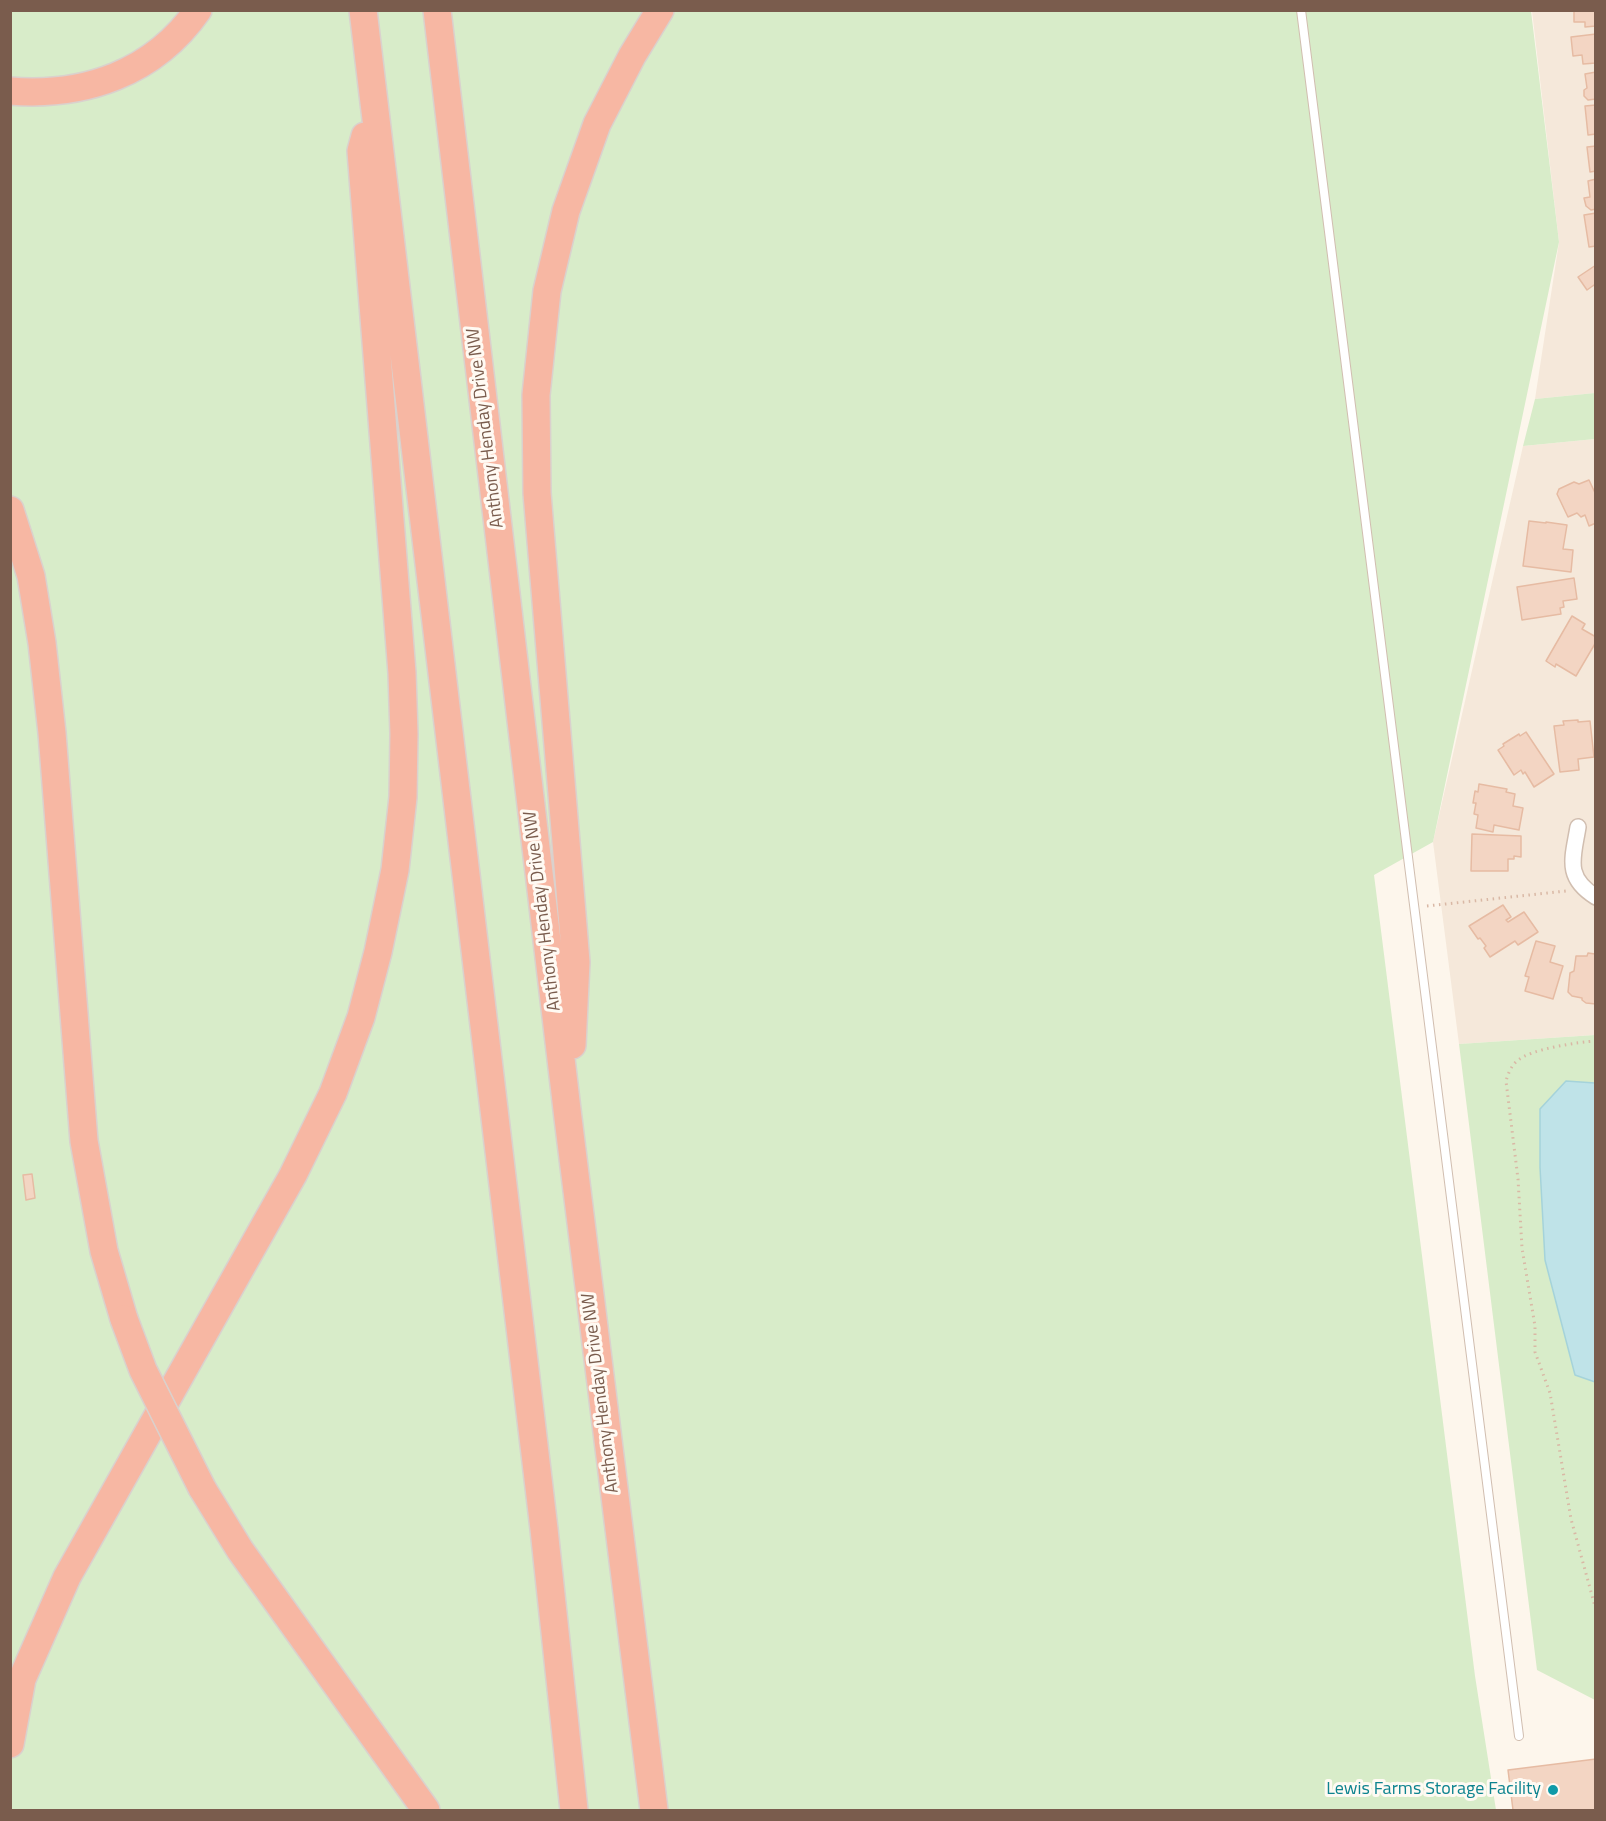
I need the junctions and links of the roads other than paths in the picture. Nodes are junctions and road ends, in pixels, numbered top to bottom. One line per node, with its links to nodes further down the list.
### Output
1 (198, 10): 6 (highway)
2 (363, 10): 7 (highway)
3 (437, 10): 11 (highway, Anthony Henday Drive NW)
4 (660, 10): 11 (highway)
5 (1301, 10): 12 (lane)
6 (10, 91)
7 (373, 100): 13 (highway); 15 (highway)
8 (10, 510): 14 (highway, bridge)
9 (1578, 826): 10 (street)
10 (1589, 893)
11 (568, 1118): 16 (highway, Anthony Henday Drive NW)
12 (1519, 1736)
13 (10, 1744)
14 (426, 1810)
15 (574, 1810)
16 (654, 1810)

